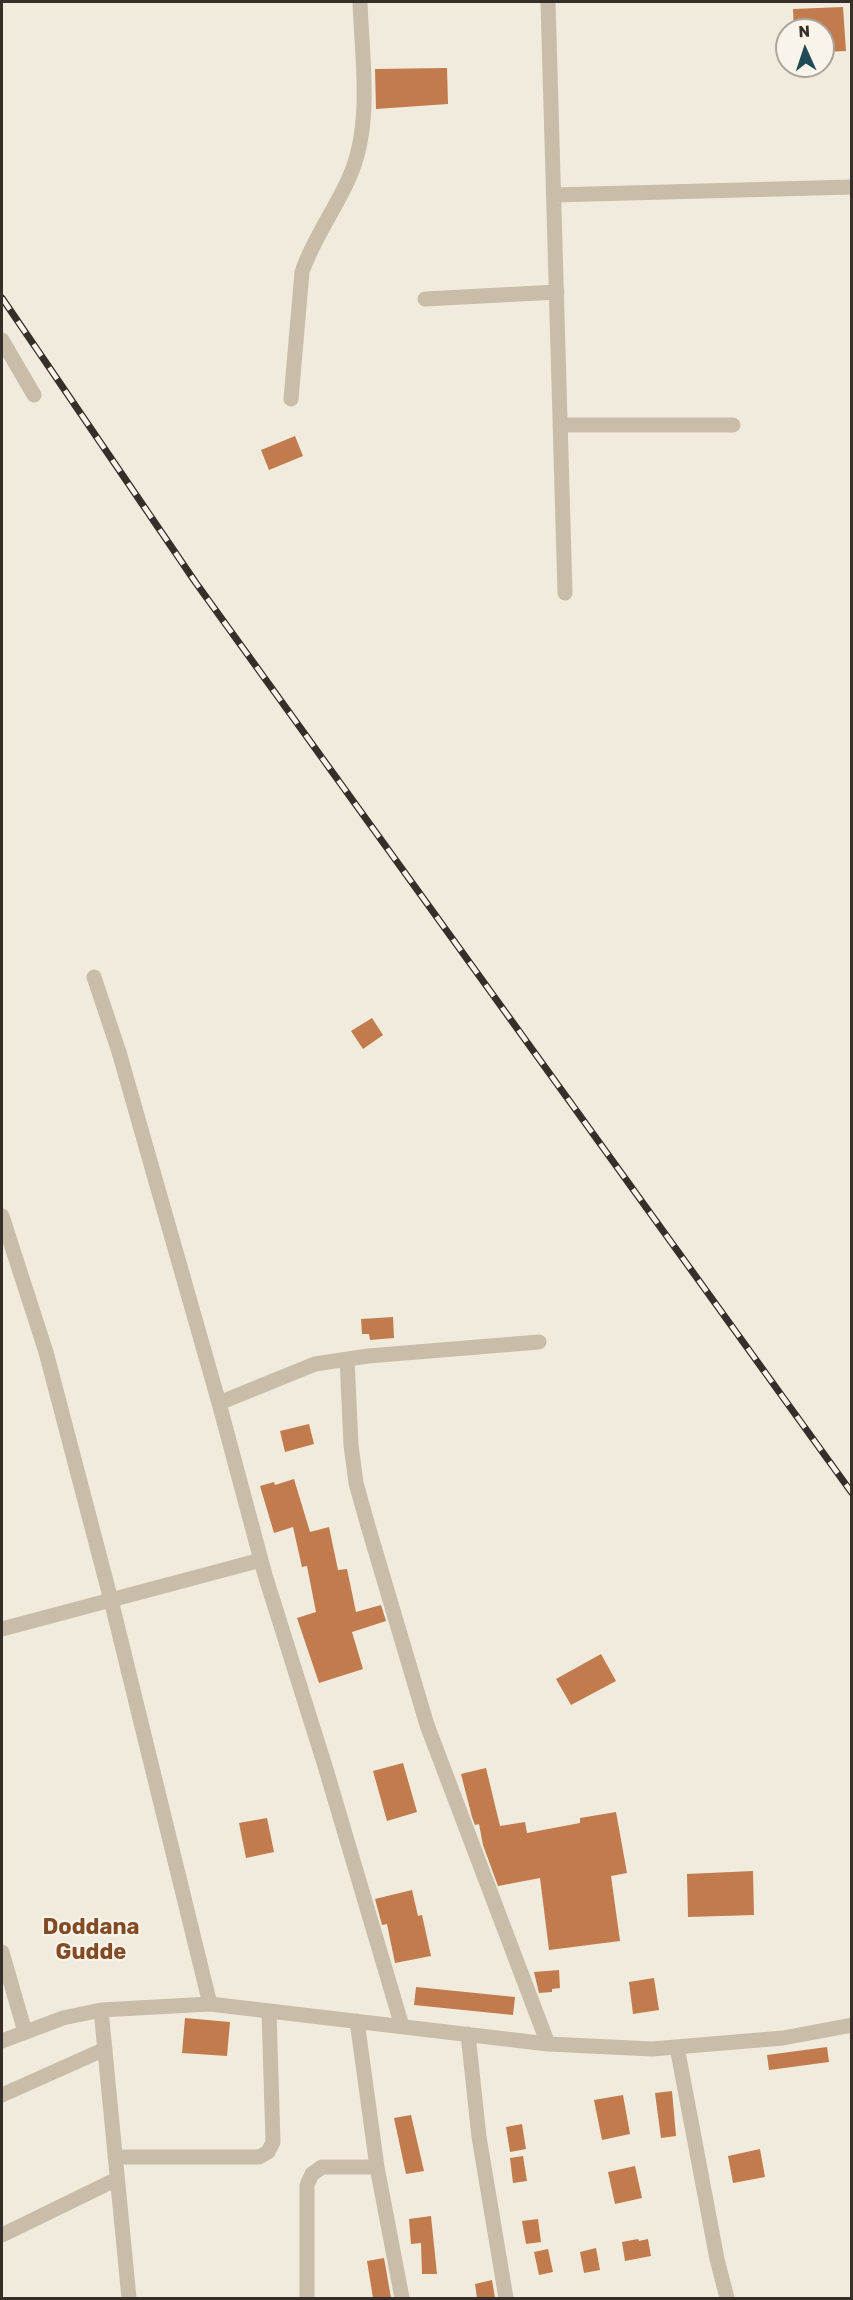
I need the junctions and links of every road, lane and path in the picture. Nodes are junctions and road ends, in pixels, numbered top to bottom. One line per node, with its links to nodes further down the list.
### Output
1 (360, 2): 9 (street)
2 (548, 2): 4 (street)
3 (852, 187): 4 (street)
4 (554, 195): 5 (street)
5 (557, 292): 6 (street); 10 (street)
6 (425, 299)
7 (2, 340): 8 (street)
8 (34, 395)
9 (291, 399)
10 (560, 425): 11 (street); 12 (street)
11 (733, 425)
12 (565, 593)
13 (94, 977): 17 (street)
14 (2, 1216): 19 (street)
15 (539, 1342): 16 (street)
16 (347, 1359): 17 (street); 31 (street)
17 (219, 1402): 18 (street)
18 (261, 1560): 19 (street); 27 (street)
19 (111, 1600): 20 (street); 22 (street)
20 (2, 1629)
21 (2, 1952): 28 (street)
22 (210, 2004): 23 (street); 24 (street)
23 (101, 2010): 28 (street); 33 (street)
24 (269, 2011): 25 (street); 35 (street)
25 (357, 2021): 27 (street); 36 (street)
26 (852, 2025): 32 (street)
27 (402, 2026): 29 (street)
28 (25, 2032): 30 (street)
29 (468, 2034): 31 (street); 42 (street)
30 (2, 2041)
31 (548, 2044): 32 (street)
32 (676, 2047): 43 (street)
33 (105, 2049): 34 (street); 35 (street)
34 (2, 2095)
35 (115, 2157): 37 (street)
36 (377, 2167): 40 (street); 41 (street)
37 (117, 2179): 38 (street); 39 (street)
38 (2, 2235)
39 (129, 2298)
40 (307, 2298)
41 (402, 2298)
42 (506, 2298)
43 (727, 2298)

